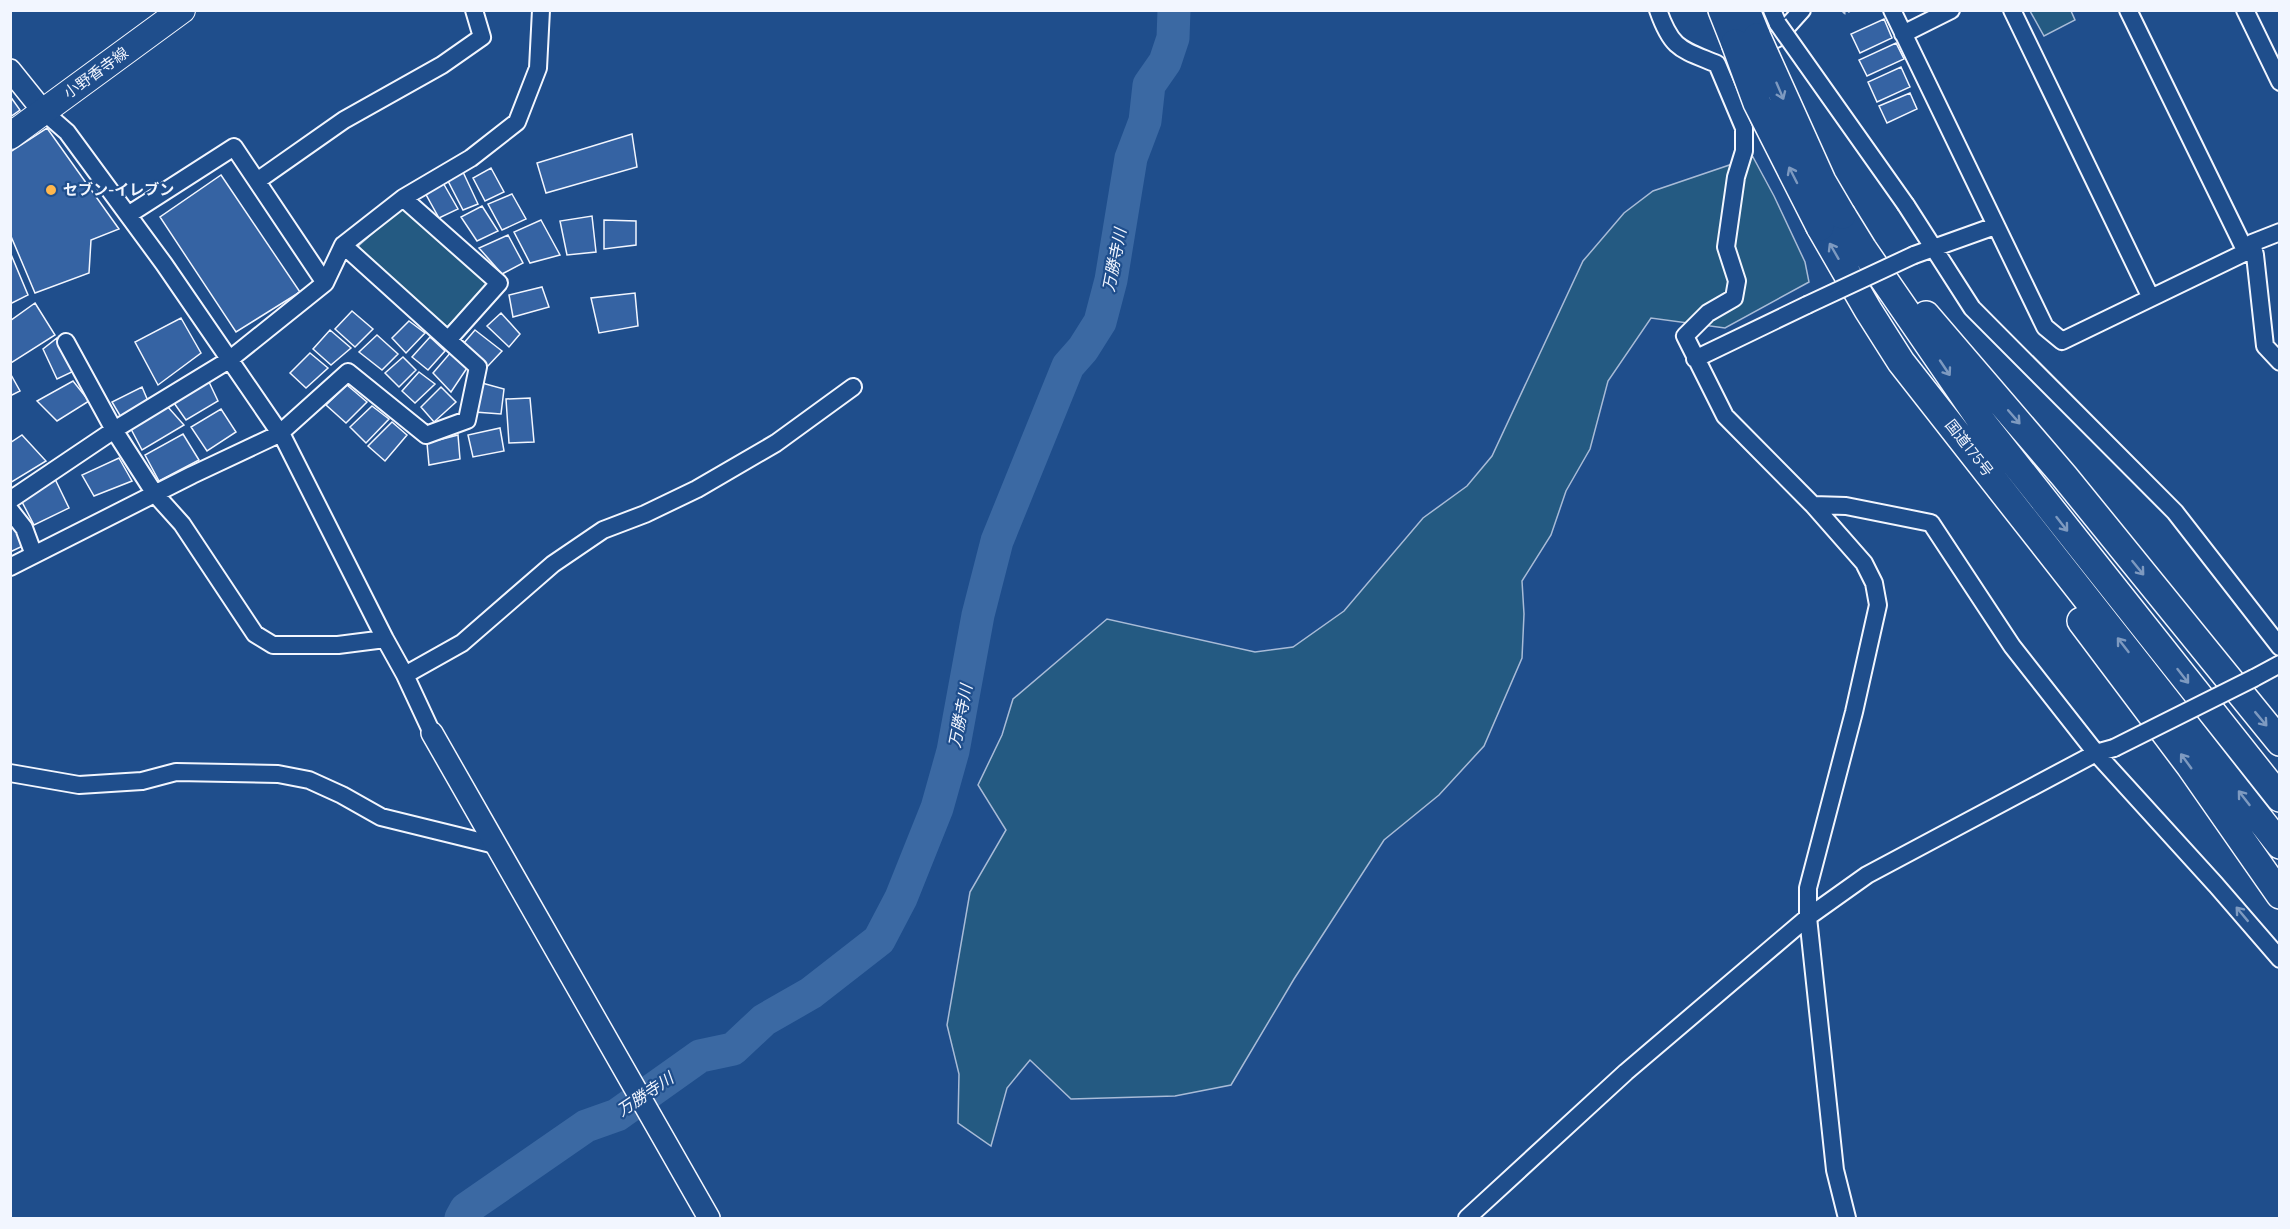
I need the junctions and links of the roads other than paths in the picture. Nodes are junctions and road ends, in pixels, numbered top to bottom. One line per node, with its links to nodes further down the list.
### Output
1 (182, 10): 18 (main road, 小野香寺線)
2 (474, 10): 20 (street)
3 (541, 10): 21 (street)
4 (1658, 10): 15 (street)
5 (1722, 10): 13 (highway, 国道175号)
6 (1746, 10): 13 (highway, 国道175号)
7 (1802, 10): 15 (street)
8 (1892, 10): 14 (street)
9 (1951, 10): 14 (street)
10 (2012, 10): 31 (street)
11 (2128, 10): 28 (street)
12 (2245, 10): 17 (street)
13 (1760, 29): 23 (highway, 国道175号, bridge); 27 (street, bridge)
14 (1903, 33): 24 (street)
15 (1717, 64): 35 (street)
16 (10, 70): 18 (street)
17 (2280, 82)
18 (43, 111): 19 (main road, 小野香寺線); 22 (street)
19 (10, 136)
20 (256, 181): 22 (street); 30 (street)
21 (403, 198): 26 (street); 33 (street)
22 (128, 215): 36 (street)
23 (1831, 221): 29 (highway, 国道175号); 32 (highway, 国道175号, one-way to 23)
24 (1995, 226): 27 (street); 31 (street)
25 (2280, 232): 28 (street)
26 (343, 245): 30 (street); 33 (street)
27 (1933, 247): 35 (street, bridge); 48 (street)
28 (2249, 248): 31 (street); 37 (street)
29 (1863, 249): 52 (highway, one-way to 52); 55 (highway, 国道175号, one-way to 55)
30 (325, 284): 36 (street)
31 (2151, 298)
32 (1868, 310): 57 (highway, 国道175号, one-way to 32); 58 (highway, one-way to 32)
33 (448, 340): 40 (street)
34 (66, 342): 39 (street)
35 (1695, 359): 43 (street)
36 (229, 360): 39 (street); 40 (street)
37 (2280, 362)
38 (853, 387): 50 (street)
39 (114, 430): 41 (street); 42 (street)
40 (279, 434): 41 (street); 47 (street)
41 (155, 494): 45 (street); 47 (street)
42 (10, 500)
43 (1813, 505): 53 (street); 59 (street)
44 (10, 510): 45 (street)
45 (34, 555): 46 (street)
46 (10, 567)
47 (385, 639): 50 (street)
48 (2280, 647)
49 (2280, 664): 53 (street, bridge)
50 (405, 675): 51 (street)
51 (432, 733): 56 (street)
52 (2280, 742)
53 (2096, 753): 59 (street); 60 (street, one-way to 53)
54 (10, 773): 56 (street)
55 (2280, 798)
56 (495, 844): 61 (street)
57 (2280, 845)
58 (2280, 895)
59 (1808, 917): 62 (street); 63 (street)
60 (2280, 959)
61 (709, 1218)
62 (1467, 1218)
63 (1847, 1218)

